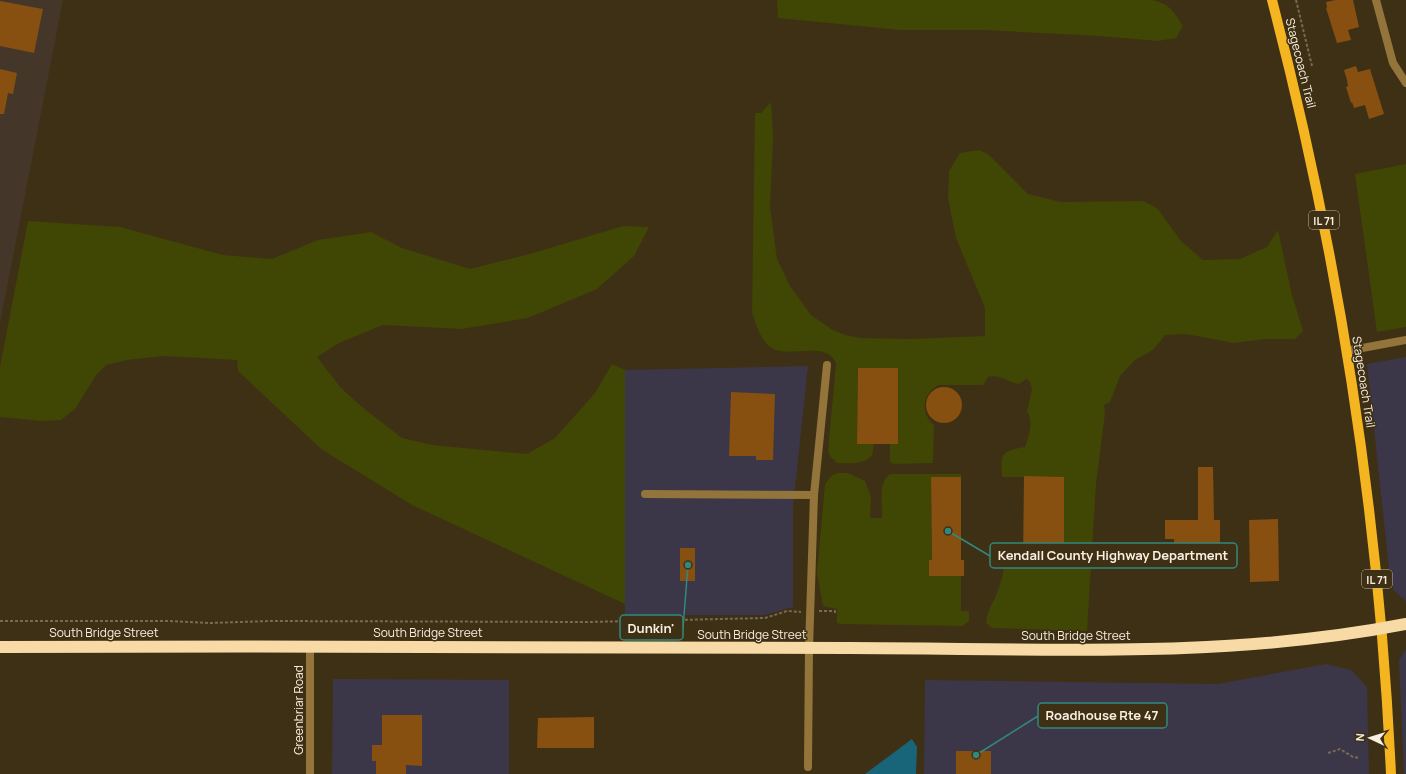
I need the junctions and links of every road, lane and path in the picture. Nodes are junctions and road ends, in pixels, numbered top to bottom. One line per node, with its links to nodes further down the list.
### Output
1 (1272, 0): 7 (main road, Stagecoach Trail / IL 71)
2 (1296, 0): 4 (path)
3 (1376, 0): 5 (street)
4 (1312, 66)
5 (1406, 83)
6 (1406, 340): 7 (street)
7 (1346, 351): 16 (main road, Stagecoach Trail / IL 71)
8 (827, 364): 10 (street)
9 (645, 494): 10 (street)
10 (814, 495): 19 (street)
11 (826, 611): 13 (path)
12 (796, 612): 14 (path)
13 (835, 614)
14 (0, 621)
15 (1406, 624): 16 (highway, South Bridge Street)
16 (1382, 629): 19 (highway, South Bridge Street); 24 (main road, Stagecoach Trail / IL 71)
17 (310, 646): 18 (highway, South Bridge Street); 19 (highway, South Bridge Street); 23 (street, Greenbriar Road)
18 (0, 647)
19 (809, 648): 22 (street)
20 (1328, 753): 21 (path)
21 (1360, 758)
22 (808, 768)
23 (310, 774)
24 (1391, 774)

